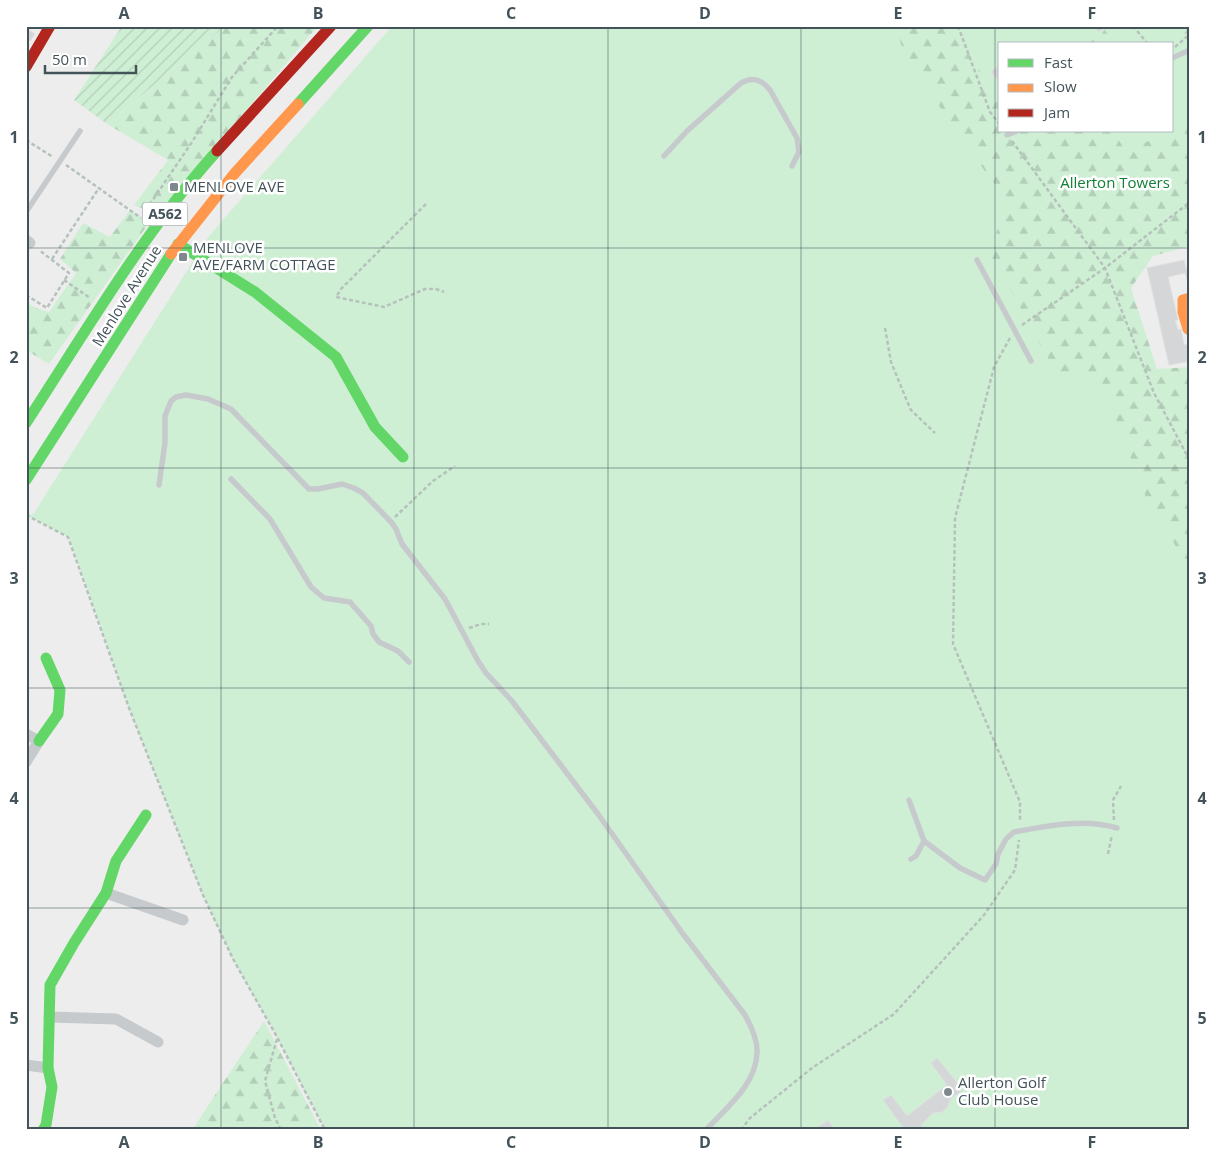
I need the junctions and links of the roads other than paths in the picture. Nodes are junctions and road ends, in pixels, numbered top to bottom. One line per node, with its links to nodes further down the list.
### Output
1 (50, 26): 6 (main road)
2 (331, 26): 13 (main road, Menlove Avenue / A562)
3 (368, 26): 13 (main road, Menlove Avenue / A562)
4 (1190, 50): 5 (lane)
5 (1174, 57)
6 (26, 67)
7 (80, 131): 12 (lane)
8 (1015, 132): 9 (lane)
9 (1008, 135)
10 (664, 156): 11 (lane)
11 (792, 166)
12 (26, 212)
13 (166, 236): 18 (main road, Menlove Avenue / A562); 19 (main road); 21 (main road, Menlove Avenue / A562)
14 (977, 260): 17 (lane)
15 (1190, 298): 16 (main road)
16 (1190, 330)
17 (1031, 361)
18 (26, 423)
19 (403, 457)
20 (231, 479): 24 (lane)
21 (26, 480)
22 (159, 485): 40 (lane)
23 (46, 658): 26 (main road)
24 (409, 662)
25 (26, 734): 26 (street)
26 (39, 741): 27 (street)
27 (26, 762)
28 (908, 800): 31 (lane)
29 (146, 815): 33 (main road)
30 (1117, 828): 31 (lane)
31 (924, 841): 32 (lane)
32 (911, 859)
33 (106, 893): 34 (street); 35 (main road)
34 (183, 920)
35 (49, 1017): 36 (street); 38 (main road)
36 (158, 1042)
37 (26, 1065): 38 (street)
38 (48, 1068): 39 (main road)
39 (48, 1128)
40 (706, 1130)

